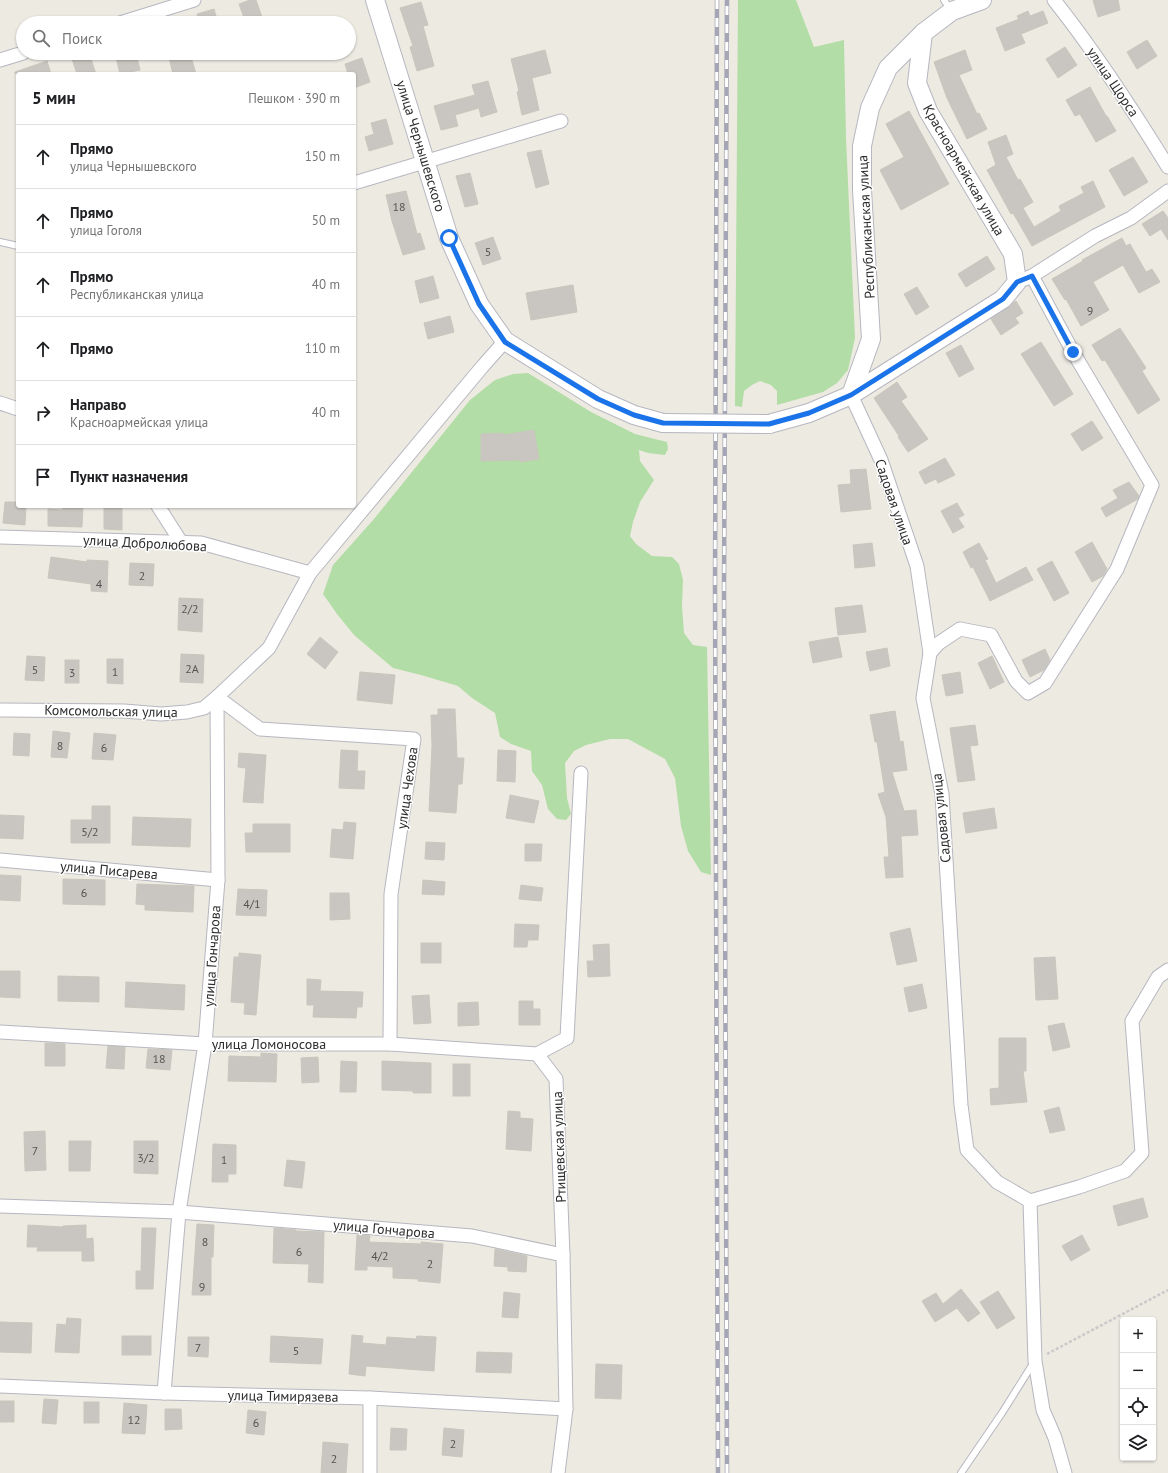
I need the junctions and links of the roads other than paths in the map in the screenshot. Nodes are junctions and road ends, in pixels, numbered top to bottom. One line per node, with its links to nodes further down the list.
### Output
1 (194, 0): 6 (street)
2 (375, 0): 11 (street, улица Чернышевского)
3 (982, 0): 5 (street, Республиканская улица)
4 (1054, 0): 12 (street, улица Щорса)
5 (948, 5): 7 (street, Республиканская улица)
6 (143, 16)
7 (923, 33): 17 (street, Красноармейская улица); 19 (street, Республиканская улица)
8 (16, 55): 9 (street)
9 (0, 60)
10 (561, 121): 11 (street)
11 (426, 162): 13 (street); 18 (street, улица Чернышевского)
12 (1168, 167)
13 (356, 182)
14 (1168, 191): 17 (street)
15 (0, 242): 16 (lane)
16 (16, 246)
17 (1025, 279): 19 (street); 26 (street, Красноармейская улица)
18 (505, 342): 19 (street, улица Чернышевского, bridge); 25 (street, Комсомольская улица)
19 (851, 395): 26 (street, Садовая улица)
20 (0, 403): 21 (street)
21 (16, 408)
22 (159, 508): 24 (street)
23 (0, 537): 24 (street, улица Добролюбова)
24 (180, 542): 25 (street, улица Добролюбова)
25 (310, 573): 27 (street, Комсомольская улица)
26 (930, 653): 37 (street, Садовая улица)
27 (217, 697): 28 (street, Комсомольская улица); 31 (street, улица Гончарова); 35 (street, улица Чехова)
28 (0, 710)
29 (581, 773): 36 (street)
30 (0, 860): 31 (street, улица Писарева)
31 (218, 880): 34 (street, улица Гончарова)
32 (1168, 970): 37 (street)
33 (0, 1032): 34 (street, улица Ломоносова)
34 (205, 1044): 35 (street, улица Ломоносова); 39 (street, улица Гончарова)
35 (390, 1044): 36 (street, улица Ломоносова)
36 (537, 1054): 40 (street, Ртищевская улица)
37 (1030, 1201): 41 (street)
38 (0, 1206): 39 (street, улица Гончарова)
39 (179, 1212): 40 (street, улица Гончарова); 43 (street, улица Гончарова)
40 (563, 1255): 45 (street, Ртищевская улица)
41 (1034, 1361): 48 (lane); 49 (street)
42 (0, 1386): 43 (street, улица Тимирязева)
43 (164, 1393): 44 (street, улица Тимирязева)
44 (370, 1398): 45 (street, улица Тимирязева); 46 (street)
45 (566, 1409): 47 (street, Ртищевская улица)
46 (370, 1473)
47 (558, 1473)
48 (961, 1473)
49 (1065, 1473)

